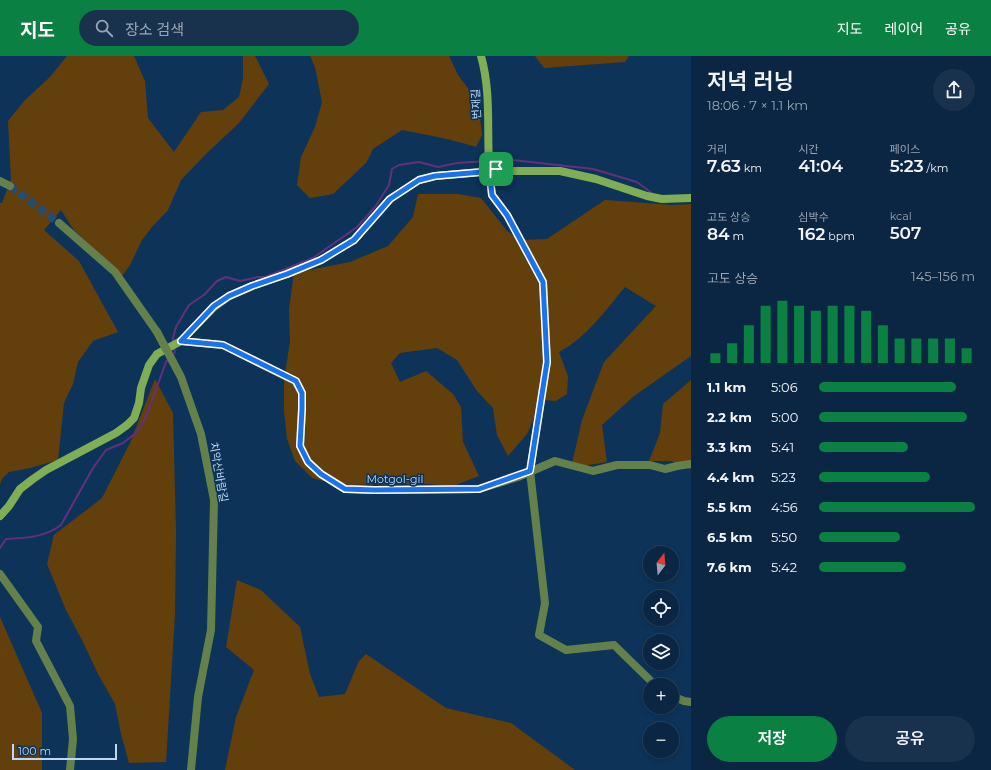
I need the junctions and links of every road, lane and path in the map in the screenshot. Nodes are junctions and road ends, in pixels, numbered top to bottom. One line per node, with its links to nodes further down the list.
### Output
1 (481, 56): 2 (street, 번재길)
2 (489, 163): 3 (street); 4 (street)
3 (496, 171): 5 (street); 8 (street)
4 (482, 172): 5 (street); 10 (street)
5 (490, 178): 12 (street)
6 (0, 181): 7 (street)
7 (10, 186)
8 (691, 198)
9 (60, 223): 19 (street, 치악산바람길, bridge)
10 (179, 343): 12 (street, Motgol-gil); 13 (street)
11 (691, 464): 12 (street, Motgol-gil)
12 (530, 471): 15 (street)
13 (0, 516)
14 (0, 574): 18 (street)
15 (648, 678)
16 (679, 698): 17 (street)
17 (691, 702)
18 (70, 770)
19 (191, 770)

